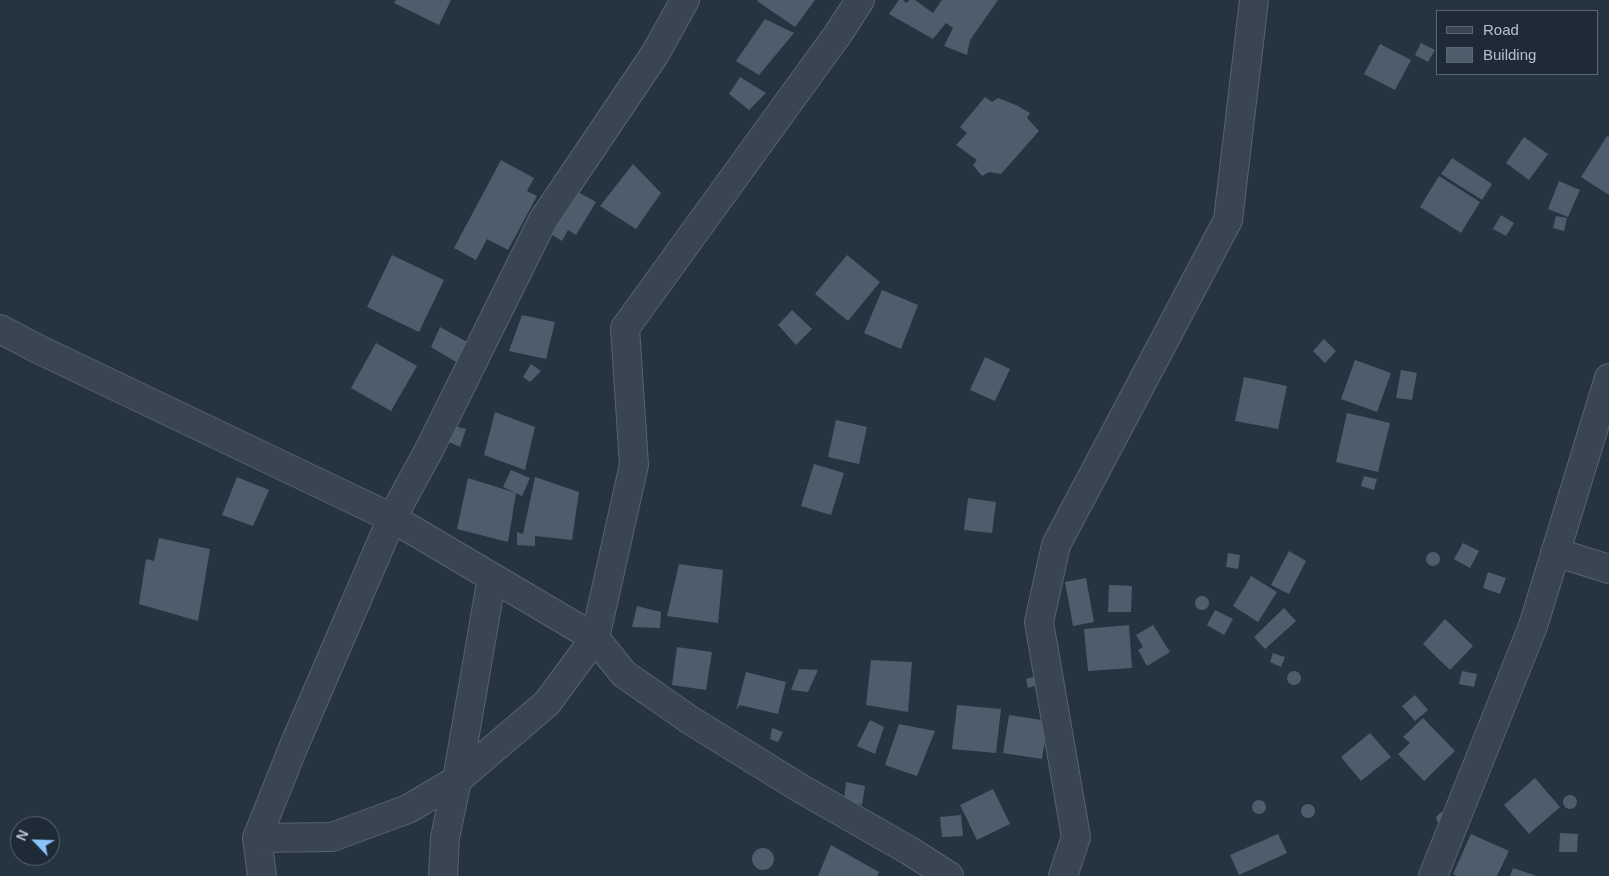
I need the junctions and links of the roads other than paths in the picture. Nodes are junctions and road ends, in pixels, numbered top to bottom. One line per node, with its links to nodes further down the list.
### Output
1 (685, 0): 6 (street)
2 (860, 0): 10 (street)
3 (1254, 0): 16 (street)
4 (0, 329): 6 (street)
5 (1609, 378): 7 (street)
6 (392, 518): 9 (street); 12 (street)
7 (1555, 552): 8 (street); 17 (street)
8 (1609, 569)
9 (492, 577): 10 (street); 11 (street)
10 (595, 638): 11 (street); 15 (street)
11 (457, 780): 12 (street); 14 (street)
12 (257, 838): 13 (street)
13 (262, 876)
14 (443, 876)
15 (949, 876)
16 (1063, 876)
17 (1433, 876)

